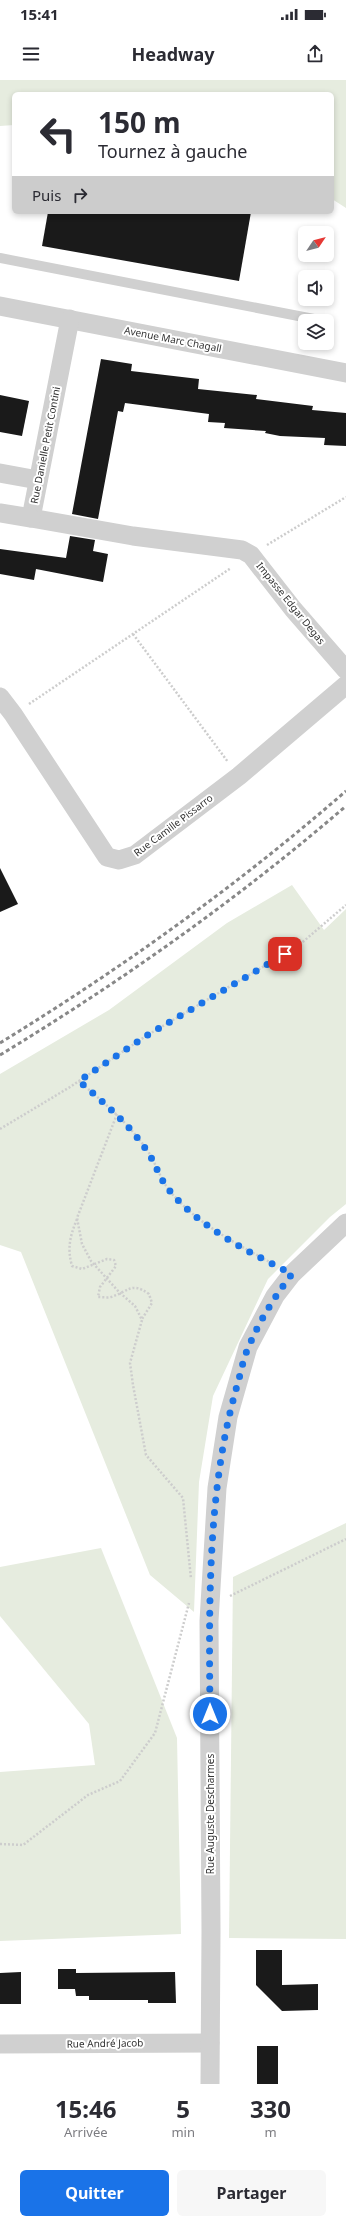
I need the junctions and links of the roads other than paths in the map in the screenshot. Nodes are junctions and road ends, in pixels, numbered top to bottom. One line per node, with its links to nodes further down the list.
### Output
1 (0, 258): 3 (lane)
2 (0, 306): 4 (street, Avenue Marc Chagall)
3 (298, 316)
4 (70, 319): 5 (street, Avenue Marc Chagall); 7 (street, Rue Danielle Petit Contini)
5 (346, 373)
6 (0, 474): 7 (street)
7 (38, 480): 9 (street, Rue Danielle Petit Contini)
8 (0, 513): 9 (street)
9 (31, 518): 10 (street, Rue Danielle Petit Contini)
10 (133, 536): 11 (street, Impasse Edgar Degas)
11 (346, 670)
12 (346, 686): 13 (street, Rue Camille Pissarro)
13 (0, 697)
14 (346, 1223): 15 (street, Rue Auguste Descharmes)
15 (210, 2042): 16 (street, Rue André Jacob); 17 (street, Rue Auguste Descharmes)
16 (0, 2044)
17 (210, 2084)

